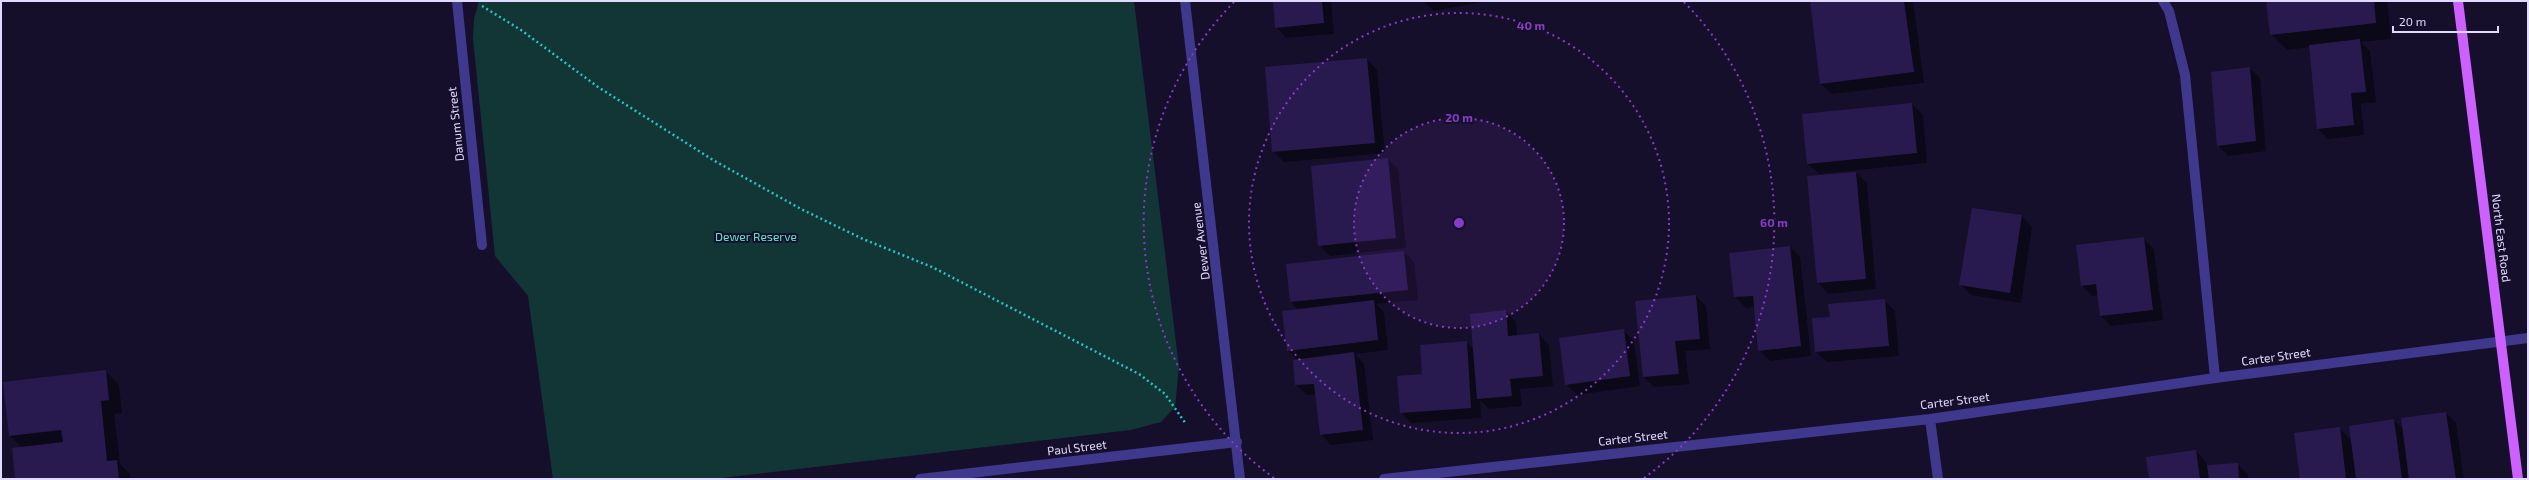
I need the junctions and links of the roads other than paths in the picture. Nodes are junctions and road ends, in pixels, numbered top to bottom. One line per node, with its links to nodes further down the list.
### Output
1 (1185, 1): 10 (street, Dewer Avenue)
2 (2163, 1): 8 (street)
3 (2458, 1): 7 (main road, North East Road)
4 (457, 2): 5 (street, Danum Street)
5 (482, 245)
6 (2528, 338): 7 (street, Carter Street)
7 (2501, 340): 8 (street, Carter Street); 15 (main road, North East Road)
8 (2215, 378): 9 (street, Carter Street)
9 (1930, 419): 13 (street, Carter Street); 14 (street)
10 (1238, 442): 11 (street, Paul Street); 12 (street, Dewer Avenue)
11 (920, 479)
12 (1240, 479)
13 (1384, 479)
14 (1938, 479)
15 (2518, 479)

